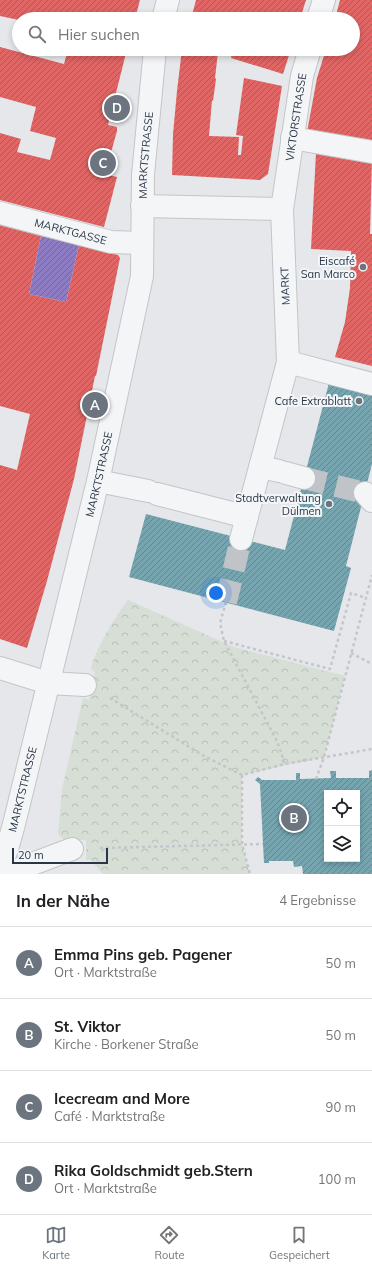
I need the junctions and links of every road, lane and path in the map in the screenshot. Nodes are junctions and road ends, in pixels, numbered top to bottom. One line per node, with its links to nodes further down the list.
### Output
1 (168, 0): 3 (street)
2 (324, 0): 4 (street)
3 (164, 12)
4 (320, 12)
5 (154, 56): 10 (street, MARKTSTRASSE)
6 (308, 56): 7 (street, VIKTORSTRASSE)
7 (292, 138): 8 (street); 9 (street, VIKTORSTRASSE)
8 (372, 152)
9 (285, 185): 11 (street, MARKT)
10 (142, 206): 11 (street); 13 (street, MARKTSTRASSE)
11 (282, 209): 14 (street, MARKT)
12 (0, 213): 13 (street, MARKTGASSE)
13 (142, 243): 16 (street, MARKTSTRASSE)
14 (288, 362): 15 (street); 17 (street, MARKT)
15 (372, 384)
16 (98, 481): 17 (street); 26 (street, MARKTSTRASSE)
17 (247, 517): 18 (street, MARKT)
18 (241, 539)
19 (372, 575): 20 (path)
20 (366, 598): 22 (path); 23 (path)
21 (226, 602): 22 (path)
22 (224, 641): 31 (path)
23 (351, 653): 24 (path); 30 (path)
24 (372, 664)
25 (0, 668): 26 (street)
26 (48, 683): 27 (street); 38 (street, MARKTSTRASSE)
27 (85, 685)
28 (105, 695): 32 (path)
29 (372, 748): 30 (path)
30 (324, 757): 31 (path); 33 (path)
31 (285, 764): 32 (path)
32 (242, 775): 34 (path)
33 (316, 779)
34 (242, 844): 35 (path); 36 (path); 40 (path)
35 (263, 844)
36 (94, 848)
37 (72, 849): 39 (street)
38 (0, 868)
39 (6, 874)
40 (250, 874)

